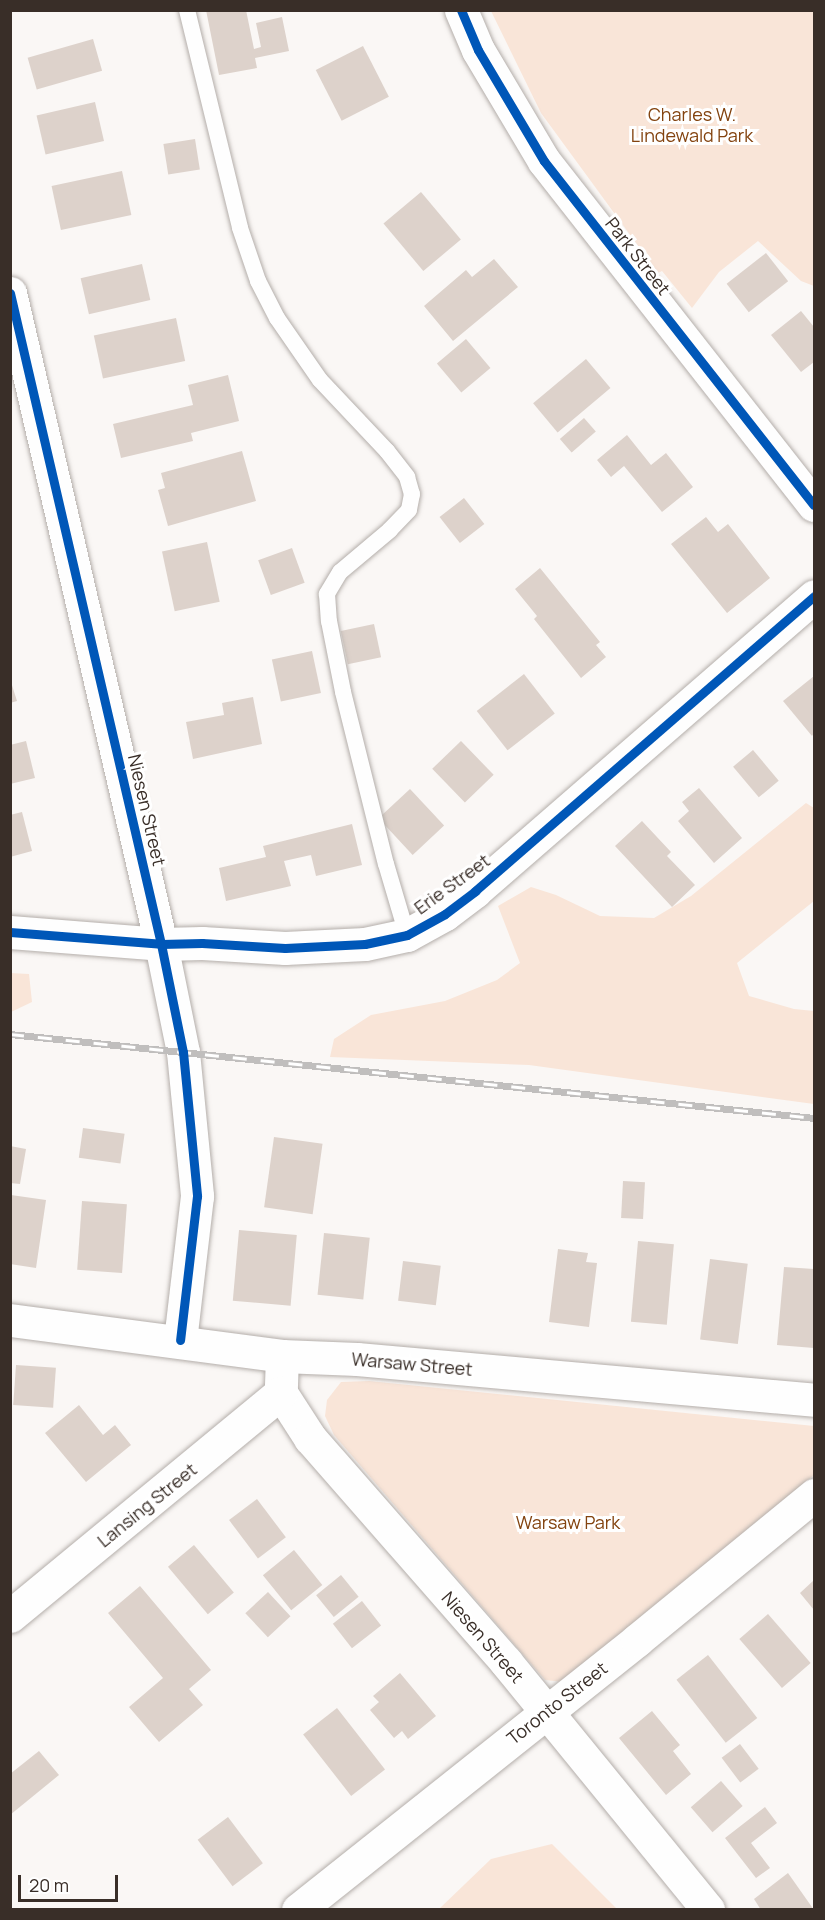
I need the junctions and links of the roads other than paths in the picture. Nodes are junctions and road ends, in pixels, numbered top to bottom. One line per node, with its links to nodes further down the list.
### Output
1 (187, 10): 7 (lane)
2 (461, 10): 4 (street, Park Street)
3 (10, 294): 8 (street, Niesen Street)
4 (814, 505)
5 (814, 596): 7 (street, Erie Street)
6 (10, 932): 8 (street, Erie Street)
7 (407, 935): 8 (street, Erie Street)
8 (161, 944): 10 (street, Niesen Street)
9 (10, 1320): 10 (street, Warsaw Street)
10 (180, 1340): 11 (street, Warsaw Street)
11 (282, 1356): 12 (street); 13 (street, Warsaw Street)
12 (281, 1393): 15 (street, Lansing Street); 16 (street, Niesen Street)
13 (814, 1400)
14 (814, 1495): 16 (street, Toronto Street)
15 (10, 1616)
16 (547, 1711): 17 (street, Toronto Street); 18 (street, Niesen Street)
17 (298, 1910)
18 (708, 1910)

